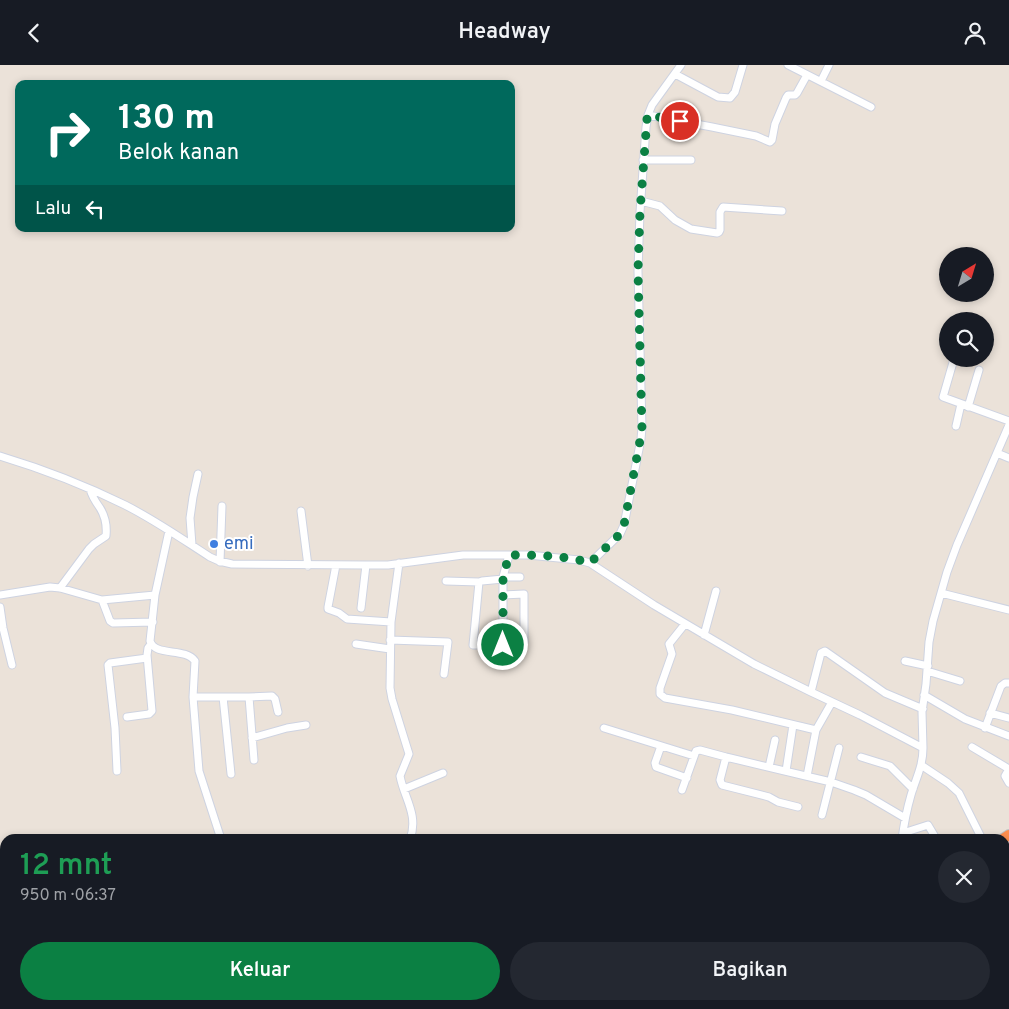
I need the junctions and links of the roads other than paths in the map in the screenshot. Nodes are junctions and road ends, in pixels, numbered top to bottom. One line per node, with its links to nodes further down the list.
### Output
1 (682, 65): 5 (street)
2 (743, 65): 5 (street)
3 (788, 65): 6 (street)
4 (829, 65): 7 (street)
5 (675, 74): 9 (street)
6 (807, 75): 7 (street); 9 (street)
7 (821, 81): 8 (street)
8 (871, 107)
9 (648, 115): 10 (street)
10 (644, 160): 11 (street); 12 (street)
11 (691, 160)
12 (641, 201): 13 (street); 31 (street)
13 (782, 211)
14 (952, 367): 16 (street)
15 (979, 370): 16 (street)
16 (964, 405): 17 (street); 18 (street)
17 (1009, 423): 19 (street)
18 (956, 426)
19 (997, 453): 21 (street); 41 (street)
20 (0, 456): 23 (street)
21 (1009, 459)
22 (198, 474): 27 (street)
23 (90, 489): 26 (street); 39 (street)
24 (222, 506): 29 (street)
25 (301, 511): 32 (street)
26 (169, 531): 27 (street); 43 (street)
27 (192, 545): 29 (street)
28 (509, 555): 30 (street); 31 (street); 36 (street)
29 (220, 562): 32 (street)
30 (399, 563): 34 (street); 50 (street)
31 (590, 563): 51 (street)
32 (308, 565): 33 (street)
33 (336, 565): 34 (street); 50 (street)
34 (366, 565): 47 (street)
35 (520, 577): 36 (street)
36 (503, 578): 38 (street); 44 (street)
37 (446, 581): 38 (street)
38 (479, 582): 56 (street)
39 (60, 588): 42 (street); 45 (street)
40 (716, 591): 52 (street)
41 (941, 593): 48 (street); 61 (street)
42 (0, 595)
43 (155, 595): 45 (street); 49 (street)
44 (503, 595): 56 (street); 56 (street)
45 (102, 600): 49 (street)
46 (0, 607): 60 (street)
47 (361, 608)
48 (1009, 611)
49 (153, 622): 55 (street)
50 (391, 622): 53 (street)
51 (685, 624): 52 (street); 77 (street)
52 (704, 635): 65 (street)
53 (390, 640): 57 (street); 62 (street)
54 (356, 643): 57 (street)
55 (151, 644): 58 (street); 67 (street)
56 (503, 645)
57 (390, 649): 103 (street)
58 (147, 657): 74 (street); 95 (street)
59 (905, 661): 61 (street)
60 (12, 665)
61 (927, 668): 63 (street); 66 (street)
62 (444, 674)
63 (960, 681)
64 (1009, 683): 73 (street)
65 (810, 692): 70 (street); 71 (street)
66 (924, 695): 71 (street); 78 (street)
67 (193, 697): 68 (street); 109 (street)
68 (223, 697): 69 (street); 98 (street)
69 (249, 697): 72 (street); 82 (street)
70 (832, 702): 80 (street); 87 (street)
71 (923, 709): 87 (street)
72 (278, 713)
73 (990, 713): 75 (street); 78 (street)
74 (127, 717)
75 (1009, 718)
76 (306, 725): 82 (street)
77 (793, 725): 80 (street); 96 (street)
78 (985, 727): 81 (street)
79 (604, 728): 84 (street)
80 (816, 730): 99 (street)
81 (1009, 736)
82 (252, 738): 91 (street)
83 (775, 740): 93 (street)
84 (661, 746): 88 (street); 100 (street)
85 (972, 747): 94 (street)
86 (839, 748): 101 (street)
87 (923, 748): 92 (street)
88 (694, 756): 89 (street); 100 (street)
89 (726, 757): 93 (street); 106 (street)
90 (861, 757): 104 (street)
91 (254, 760)
92 (921, 765): 104 (street); 114 (street)
93 (769, 767): 96 (street)
94 (1009, 769): 102 (street)
95 (117, 771)
96 (786, 771): 99 (street)
97 (442, 773): 103 (street)
98 (231, 774)
99 (807, 776): 101 (street)
100 (687, 778): 105 (street)
101 (831, 782): 107 (street); 108 (street)
102 (1009, 783)
103 (404, 789): 110 (street)
104 (913, 789): 108 (street)
105 (682, 790)
106 (798, 807)
107 (822, 815)
108 (905, 818): 111 (street)
109 (219, 834)
110 (412, 834)
111 (902, 834)
112 (907, 834): 113 (street)
113 (933, 834)
114 (980, 834)

